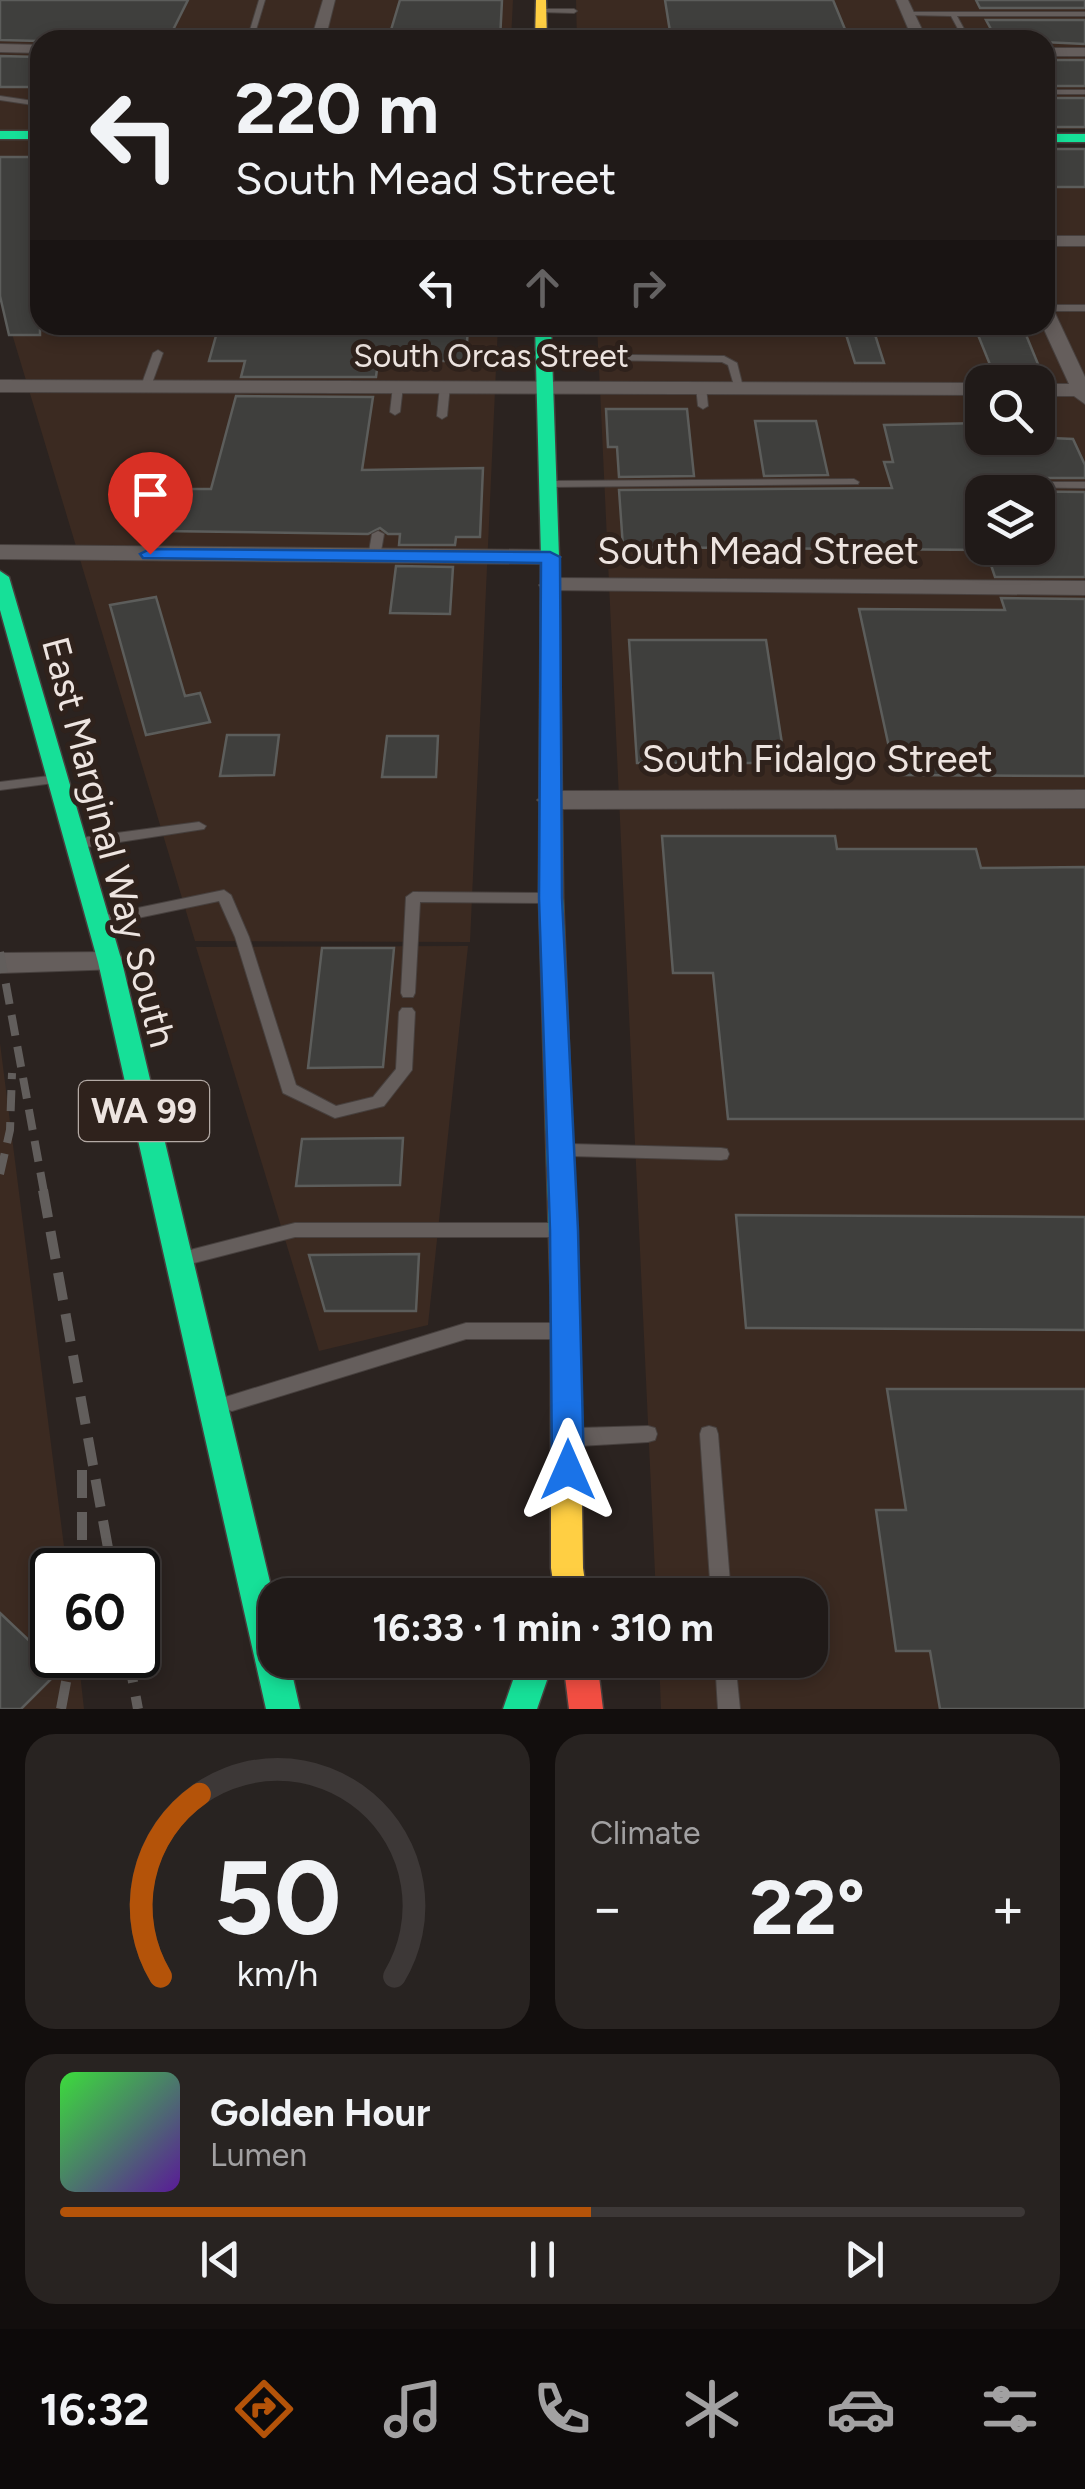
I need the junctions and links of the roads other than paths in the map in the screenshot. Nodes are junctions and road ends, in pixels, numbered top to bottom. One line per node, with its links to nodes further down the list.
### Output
1 (262, 0): 8 (lane)
2 (330, 0): 9 (street)
3 (541, 5): 5 (lane)
4 (905, 7): 6 (lane); 10 (street)
5 (574, 10)
6 (954, 14): 7 (lane); 11 (lane)
7 (1085, 14)
8 (253, 30)
9 (321, 30)
10 (915, 30)
11 (962, 30)
12 (0, 48): 13 (street)
13 (30, 48)
14 (1055, 52): 15 (street)
15 (1085, 52)
16 (1055, 92): 17 (lane)
17 (1085, 92)
18 (0, 98): 19 (lane)
19 (30, 102)
20 (0, 136): 21 (main road)
21 (30, 136)
22 (1055, 138): 23 (main road)
23 (1085, 138)
24 (1055, 241): 25 (street)
25 (1085, 241)
26 (1085, 308): 27 (lane)
27 (1055, 310)
28 (1055, 331): 40 (street)
29 (543, 335): 31 (main road)
30 (158, 353): 33 (lane)
31 (543, 357): 36 (main road); 37 (lane)
32 (0, 386): 33 (street, South Orcas Street)
33 (146, 386): 34 (street, South Orcas Street)
34 (398, 386): 35 (street, South Orcas Street); 41 (lane)
35 (445, 386): 36 (street, South Orcas Street); 42 (lane)
36 (543, 386): 37 (street, South Orcas Street); 44 (main road)
37 (738, 388): 38 (street, South Orcas Street)
38 (965, 389)
39 (1055, 391): 40 (street)
40 (1084, 393)
41 (395, 412)
42 (442, 416)
43 (854, 482): 44 (lane)
44 (546, 484): 48 (main road)
45 (1055, 486): 46 (lane)
46 (1085, 486)
47 (0, 552): 48 (street, South Mead Street)
48 (550, 557): 50 (main road)
49 (0, 578): 52 (main road, East Marginal Way South / WA 99)
50 (550, 585): 51 (street, South Mead Street); 55 (main road)
51 (1085, 588)
52 (58, 779): 53 (lane); 57 (main road, East Marginal Way South / WA 99)
53 (0, 786)
54 (1085, 799): 55 (street, South Fidalgo Street)
55 (550, 800): 58 (main road)
56 (199, 826): 57 (lane)
57 (76, 844): 59 (main road, East Marginal Way South / WA 99)
58 (550, 898): 62 (lane); 64 (main road)
59 (98, 921): 60 (main road, East Marginal Way South / WA 99); 63 (lane)
60 (110, 962): 61 (street); 67 (main road, East Marginal Way South / WA 99)
61 (0, 963)
62 (408, 993)
63 (407, 1012)
64 (559, 1150): 65 (lane); 66 (main road)
65 (721, 1154)
66 (564, 1230): 67 (lane); 68 (main road)
67 (179, 1260): 69 (main road, East Marginal Way South / WA 99)
68 (565, 1331): 69 (lane); 72 (main road)
69 (213, 1409): 80 (main road, East Marginal Way South / WA 99)
70 (648, 1434): 72 (lane)
71 (710, 1434): 76 (lane)
72 (568, 1438): 73 (main road)
73 (567, 1568): 74 (main road); 75 (main road)
74 (564, 1578)
75 (568, 1578)
76 (720, 1578)
77 (531, 1678): 81 (main road)
78 (582, 1678): 82 (main road)
79 (726, 1678): 83 (lane)
80 (283, 1709)
81 (520, 1709)
82 (586, 1709)
83 (729, 1709)

